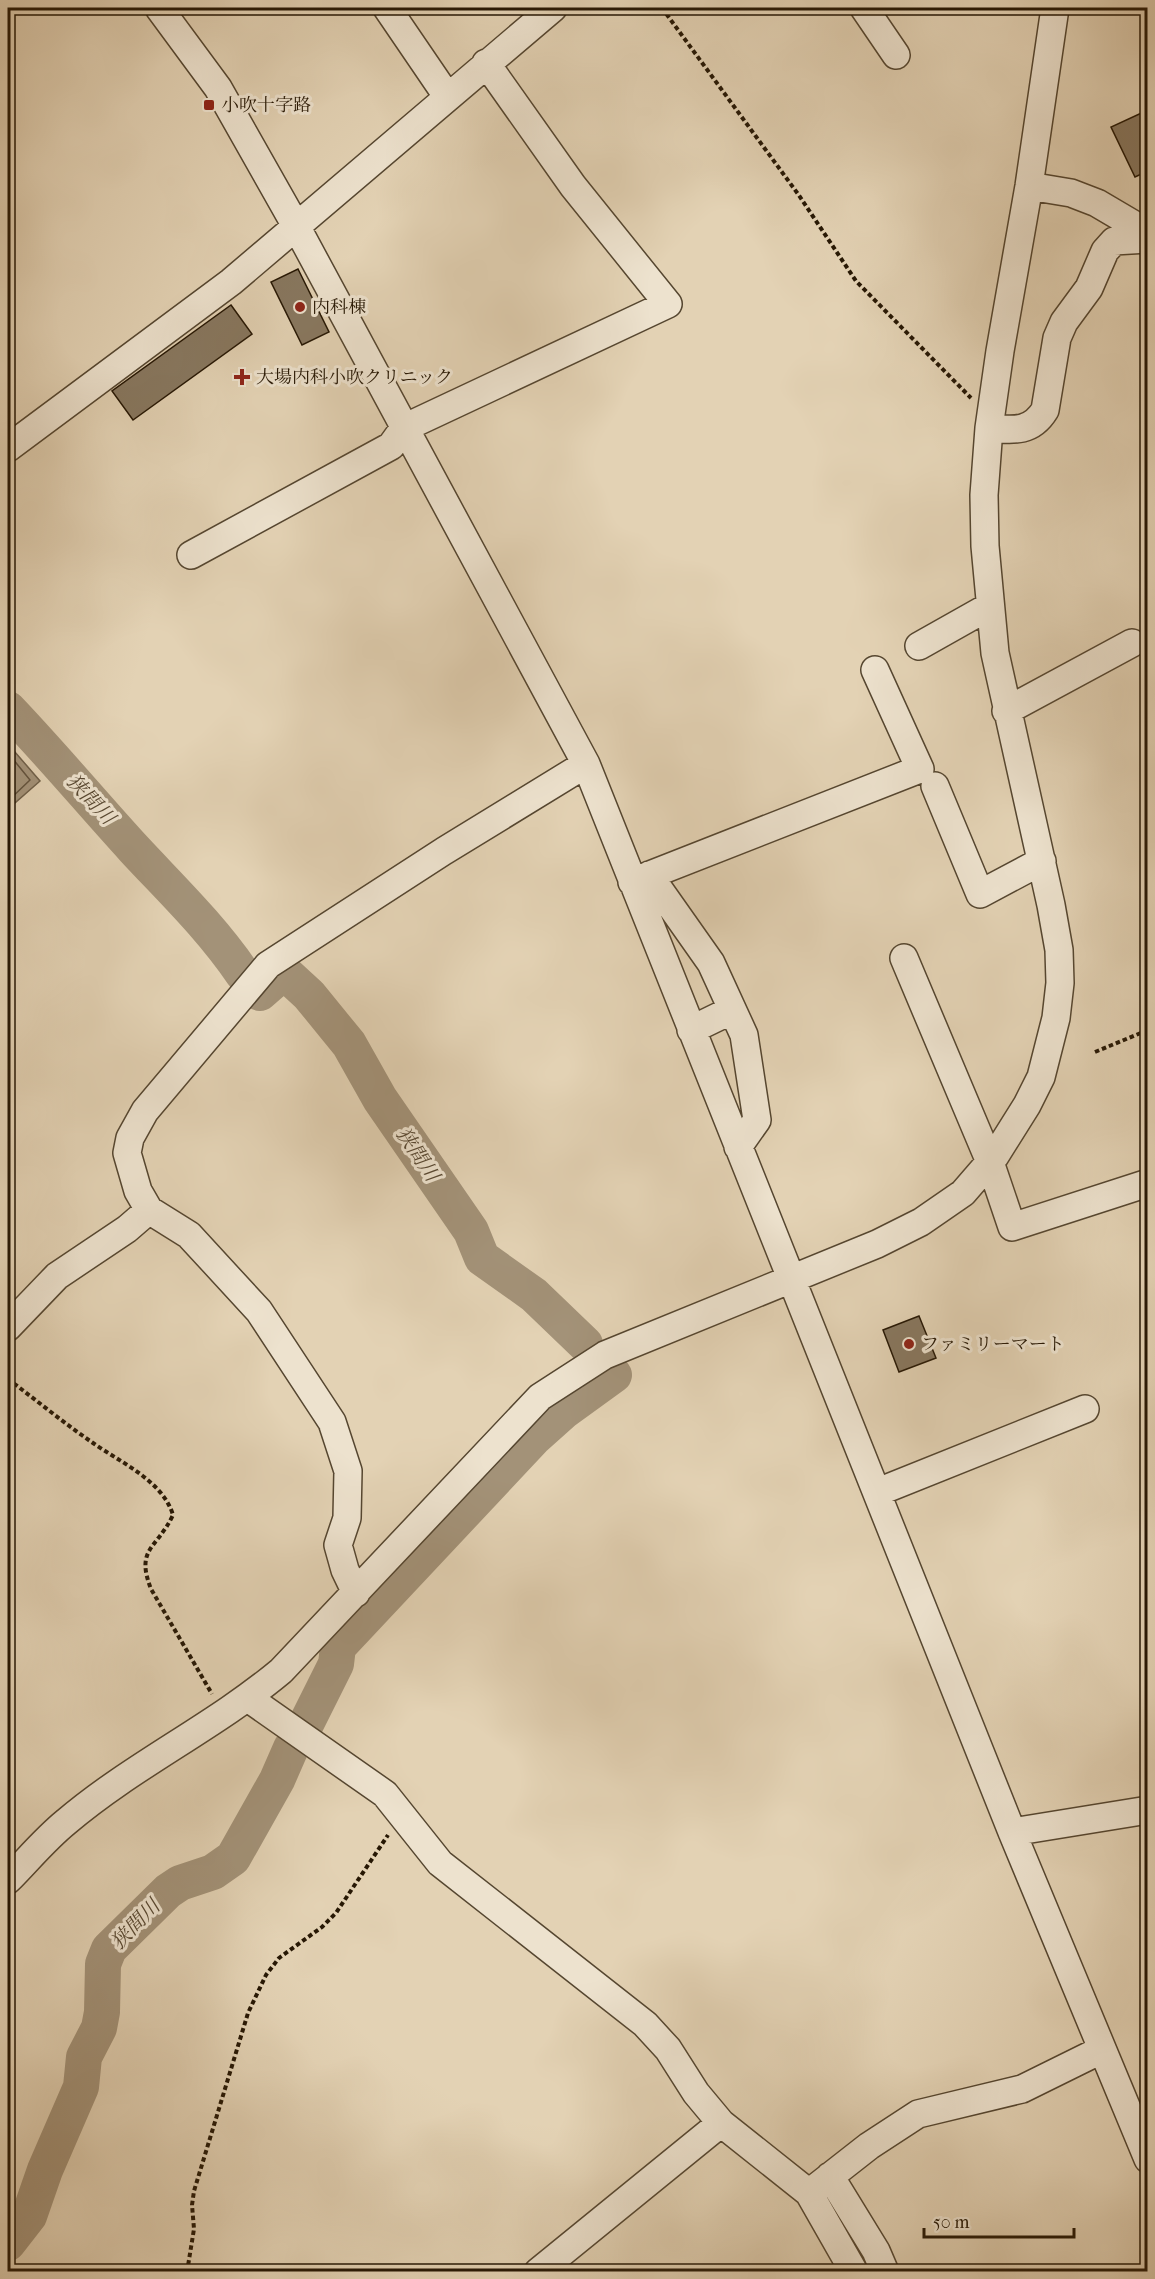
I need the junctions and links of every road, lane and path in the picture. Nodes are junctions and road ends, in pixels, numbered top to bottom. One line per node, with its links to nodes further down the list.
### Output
1 (159, 8): 11 (street)
2 (387, 8): 9 (street)
3 (553, 8): 8 (street)
4 (662, 8): 14 (path)
5 (864, 8): 7 (street)
6 (1055, 8): 10 (street)
7 (896, 56)
8 (486, 63): 9 (street); 15 (street)
9 (447, 96): 11 (street)
10 (1029, 186): 12 (street); 14 (street)
11 (296, 225): 15 (street); 16 (street)
12 (1148, 233)
13 (1148, 239): 14 (street)
14 (990, 423): 18 (street)
15 (404, 428): 17 (street); 23 (street)
16 (8, 448)
17 (191, 555)
18 (990, 606): 20 (street); 22 (street)
19 (1132, 643): 22 (street)
20 (919, 646)
21 (875, 670): 26 (street)
22 (1006, 711): 25 (street)
23 (586, 764): 26 (street); 35 (street)
24 (935, 786): 25 (street)
25 (1042, 861): 33 (street)
26 (641, 878): 28 (street); 29 (street)
27 (904, 958): 33 (street)
28 (732, 1010): 29 (street); 32 (street)
29 (691, 1030): 32 (street)
30 (1148, 1030): 31 (path)
31 (1095, 1052)
32 (738, 1147): 36 (street)
33 (990, 1162): 34 (street); 36 (street)
34 (1148, 1183)
35 (149, 1210): 37 (street); 41 (street)
36 (792, 1278): 40 (street); 41 (street)
37 (8, 1327)
38 (8, 1379): 43 (path)
39 (1085, 1409): 40 (street)
40 (878, 1492): 46 (street)
41 (356, 1593): 42 (street)
42 (248, 1698): 43 (street); 45 (street)
43 (224, 1714): 47 (street)
44 (1148, 1810): 46 (street)
45 (402, 1814): 49 (street); 52 (path)
46 (1012, 1832): 48 (street)
47 (8, 1880)
48 (1101, 2050): 50 (street); 51 (street)
49 (721, 2123): 51 (street); 53 (street)
50 (1148, 2159)
51 (820, 2184): 54 (street); 55 (street)
52 (187, 2271)
53 (538, 2271)
54 (854, 2271)
55 (885, 2271)

